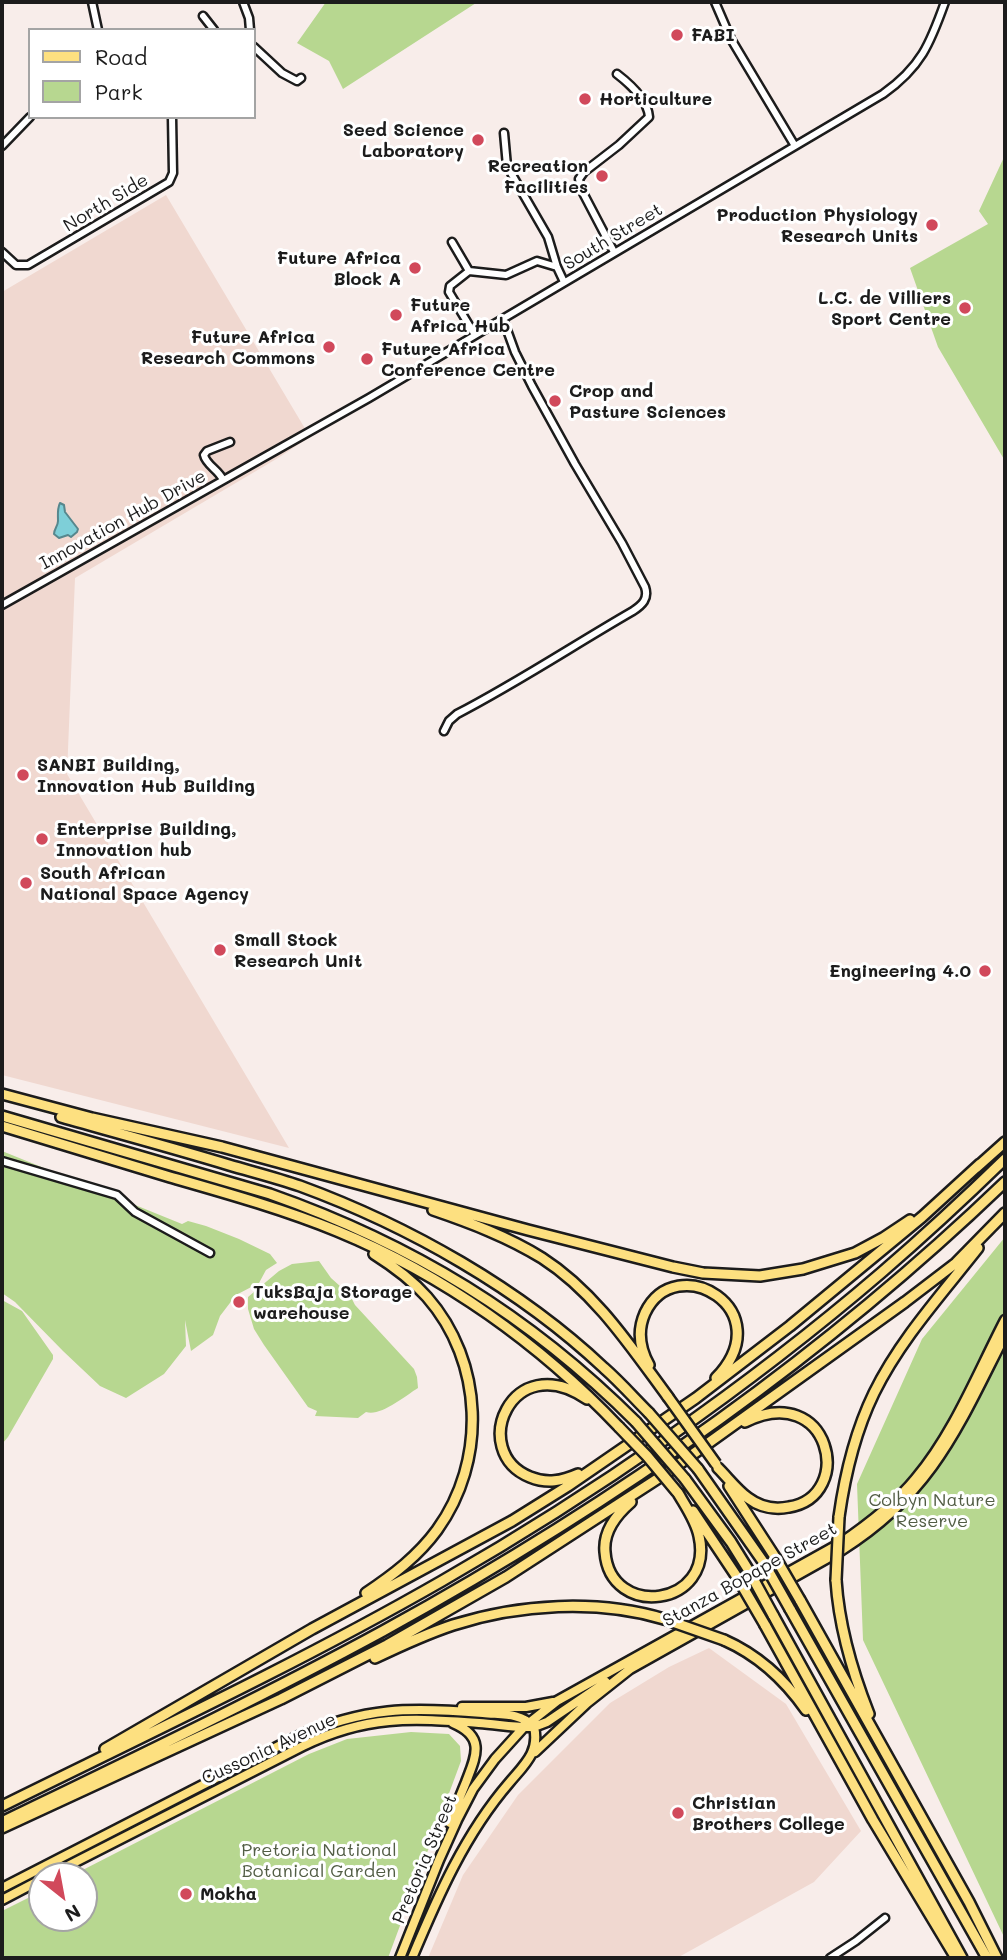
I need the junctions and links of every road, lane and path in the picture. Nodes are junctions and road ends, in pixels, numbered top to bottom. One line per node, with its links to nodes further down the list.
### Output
1 (92, 2): 6 (street)
2 (243, 2): 8 (street)
3 (715, 2): 16 (street)
4 (945, 2): 16 (street, South Street)
5 (203, 16): 7 (street)
6 (97, 28)
7 (212, 28)
8 (250, 28)
9 (256, 49): 11 (street)
10 (617, 74): 19 (street)
11 (301, 78)
12 (28, 119): 15 (street)
13 (172, 119): 18 (street, North Side)
14 (504, 133): 20 (street)
15 (2, 146)
16 (795, 146): 19 (street, South Street)
17 (452, 242): 21 (street)
18 (2, 252)
19 (614, 252): 22 (street, South Street)
20 (557, 267): 21 (street); 22 (street)
21 (469, 271): 24 (street)
22 (564, 282): 23 (street, South Street)
23 (503, 319): 24 (street, South Street); 31 (street)
24 (475, 335): 28 (street, South Street)
25 (206, 442): 27 (street)
26 (230, 442): 27 (street)
27 (210, 450): 29 (street)
28 (258, 460): 29 (street, Innovation Hub Drive)
29 (223, 480): 30 (street, Innovation Hub Drive)
30 (2, 605)
31 (444, 731)
32 (2, 1094): 40 (highway)
33 (2, 1100): 80 (highway, bridge)
34 (2, 1116): 79 (highway, bridge)
35 (2, 1126): 43 (highway)
36 (1005, 1142): 39 (highway)
37 (1005, 1159): 65 (highway)
38 (2, 1161): 44 (street)
39 (980, 1164): 40 (highway); 48 (highway)
40 (352, 1182): 47 (highway)
41 (1005, 1182): 67 (highway)
42 (1005, 1213): 51 (highway); 66 (highway, bridge)
43 (314, 1223): 49 (highway); 55 (highway)
44 (210, 1253)
45 (1005, 1320): 58 (main road, Stanza Bopape Street)
46 (1005, 1335): 56 (main road, Stanza Bopape Street)
47 (667, 1396): 48 (highway); 52 (highway, bridge)
48 (671, 1414): 50 (highway)
49 (618, 1426): 50 (highway); 54 (highway, bridge)
50 (634, 1440): 55 (highway)
51 (704, 1447): 52 (highway); 53 (highway)
52 (717, 1466): 66 (highway, bridge)
53 (667, 1472): 54 (highway); 57 (highway)
54 (677, 1492): 64 (highway, bridge)
55 (312, 1629): 65 (highway)
56 (630, 1669): 61 (main road); 63 (main road, Stanza Bopape Street)
57 (281, 1699): 64 (highway, bridge); 68 (highway)
58 (557, 1701): 59 (main road); 61 (main road, Stanza Bopape Street)
59 (448, 1709): 61 (main road); 72 (main road, Cussonia Avenue)
60 (444, 1720): 61 (main road, Cussonia Avenue); 69 (main road); 70 (main road, Cussonia Avenue)
61 (529, 1726): 62 (main road, Stanza Bopape Street); 63 (main road)
62 (510, 1742): 69 (main road, Pretoria Street)
63 (532, 1755): 76 (main road, Pretoria Street)
64 (854, 1786): 78 (highway)
65 (2, 1805)
66 (918, 1812): 81 (highway)
67 (2, 1822)
68 (2, 1828)
69 (439, 1860): 75 (main road, Pretoria Street)
70 (75, 1862)
71 (28, 1886): 73 (main road)
72 (2, 1888)
73 (2, 1900)
74 (885, 1918): 77 (street)
75 (400, 1958)
76 (412, 1958)
77 (830, 1958)
78 (956, 1958)
79 (962, 1958)
80 (987, 1958)
81 (997, 1958)

